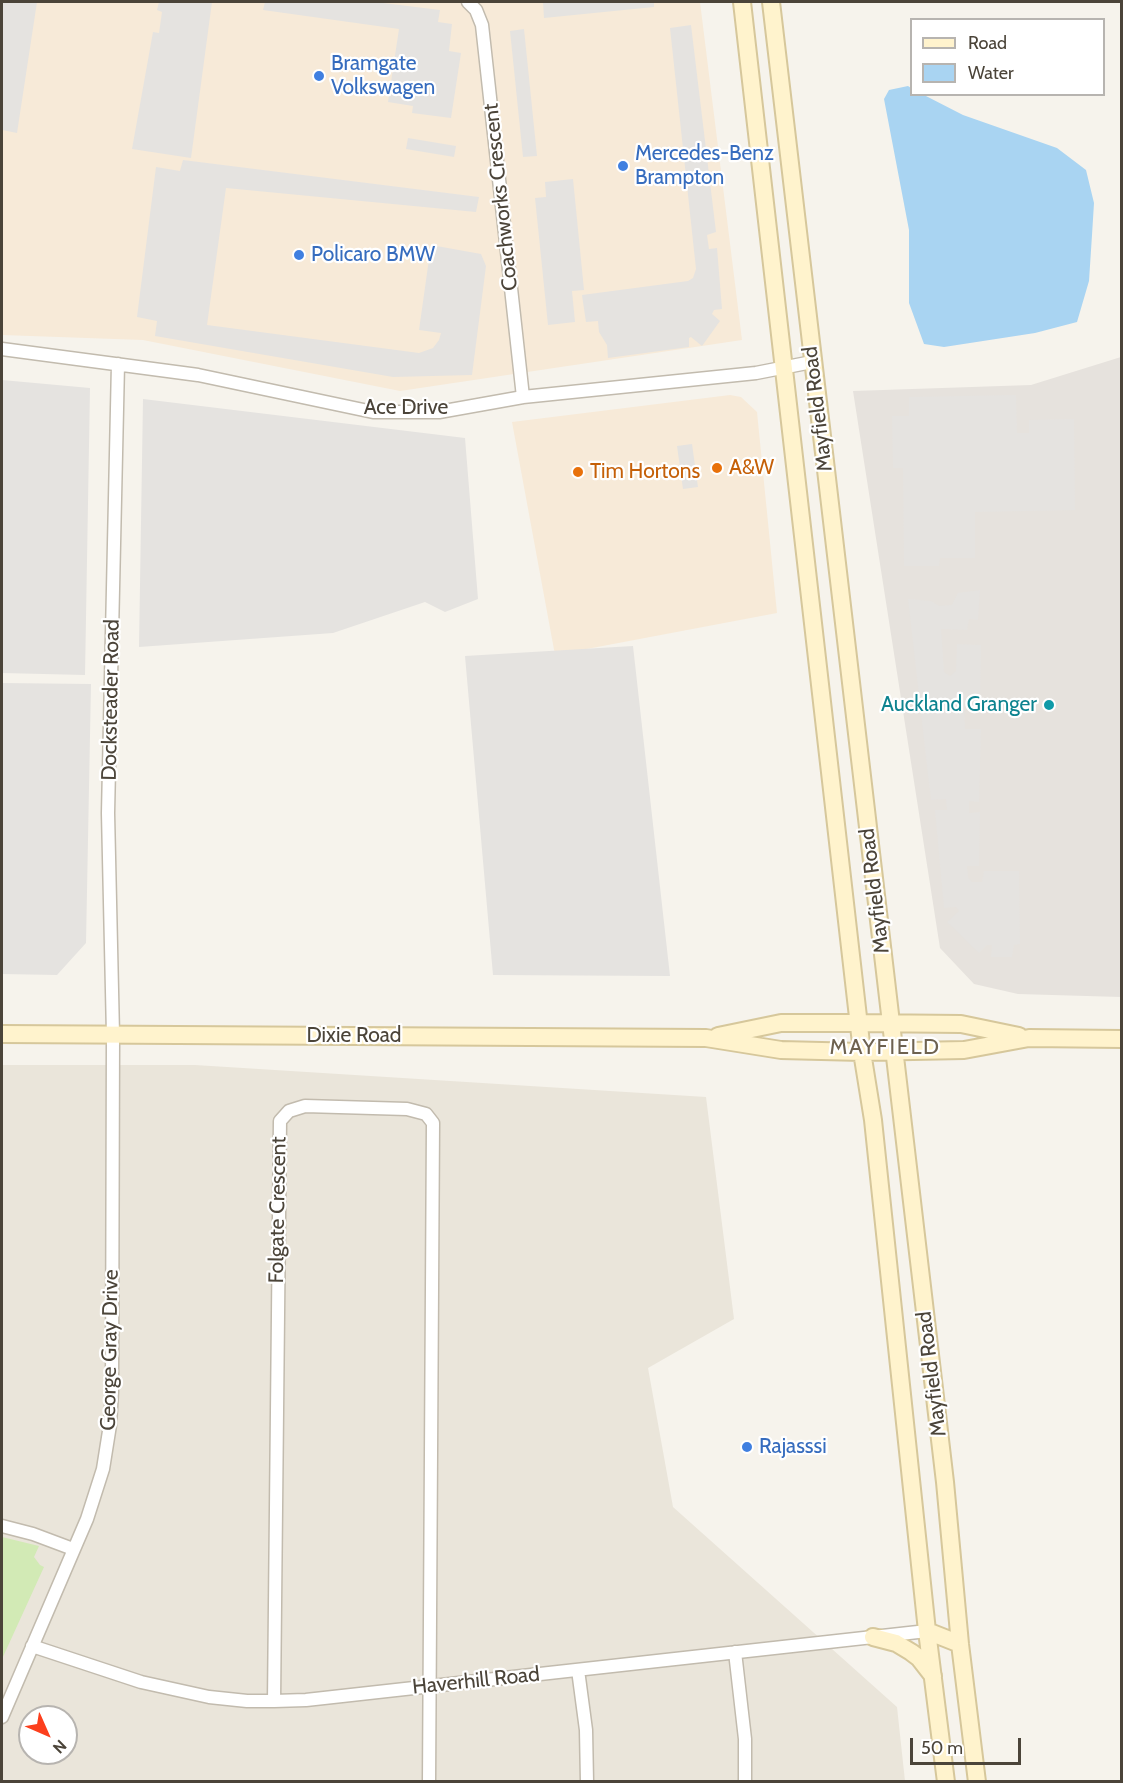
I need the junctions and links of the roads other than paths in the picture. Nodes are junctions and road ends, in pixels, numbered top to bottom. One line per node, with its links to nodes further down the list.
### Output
1 (468, 2): 8 (street, Coachworks Crescent)
2 (742, 2): 7 (main road, Mayfield Road)
3 (771, 2): 5 (main road, Mayfield Road)
4 (2, 349): 6 (street, Ace Drive)
5 (812, 362): 7 (street, Ace Drive); 10 (main road, Mayfield Road)
6 (118, 364): 8 (street, Ace Drive); 12 (street, Docksteader Road)
7 (784, 368): 8 (street, Ace Drive); 9 (main road, Mayfield Road)
8 (523, 397)
9 (859, 1023): 10 (main road, Dixie Road); 13 (main road, Dixie Road); 17 (main road, Mayfield Road)
10 (890, 1024): 14 (main road, Dixie Road); 16 (main road, Mayfield Road)
11 (2, 1034): 12 (main road, Dixie Road)
12 (113, 1035): 13 (main road, Dixie Road); 19 (street, George Gray Drive)
13 (706, 1038): 17 (main road, Dixie Road)
14 (1029, 1038): 15 (main road, Dixie Road); 16 (main road, Dixie Road)
15 (1122, 1040)
16 (893, 1051): 17 (main road, Dixie Road); 22 (main road, Mayfield Road)
17 (862, 1052): 20 (main road, Mayfield Road)
18 (2, 1526): 19 (street)
19 (74, 1550): 23 (street, George Gray Drive)
20 (927, 1631): 21 (street, Haverhill Road); 22 (main road); 26 (main road, Mayfield Road)
21 (873, 1637): 24 (street, Haverhill Road); 26 (main road)
22 (960, 1644): 34 (main road, Mayfield Road)
23 (32, 1646): 28 (street, Haverhill Road); 29 (street, George Gray Drive)
24 (735, 1652): 25 (street, Haverhill Road); 32 (street)
25 (578, 1670): 27 (street, Haverhill Road); 31 (street)
26 (933, 1676): 33 (main road, Mayfield Road)
27 (430, 1686): 28 (street, Haverhill Road); 28 (street, Folgate Crescent); 30 (street)
28 (274, 1701)
29 (2, 1717)
30 (429, 1782)
31 (587, 1782)
32 (745, 1782)
33 (946, 1782)
34 (977, 1782)

